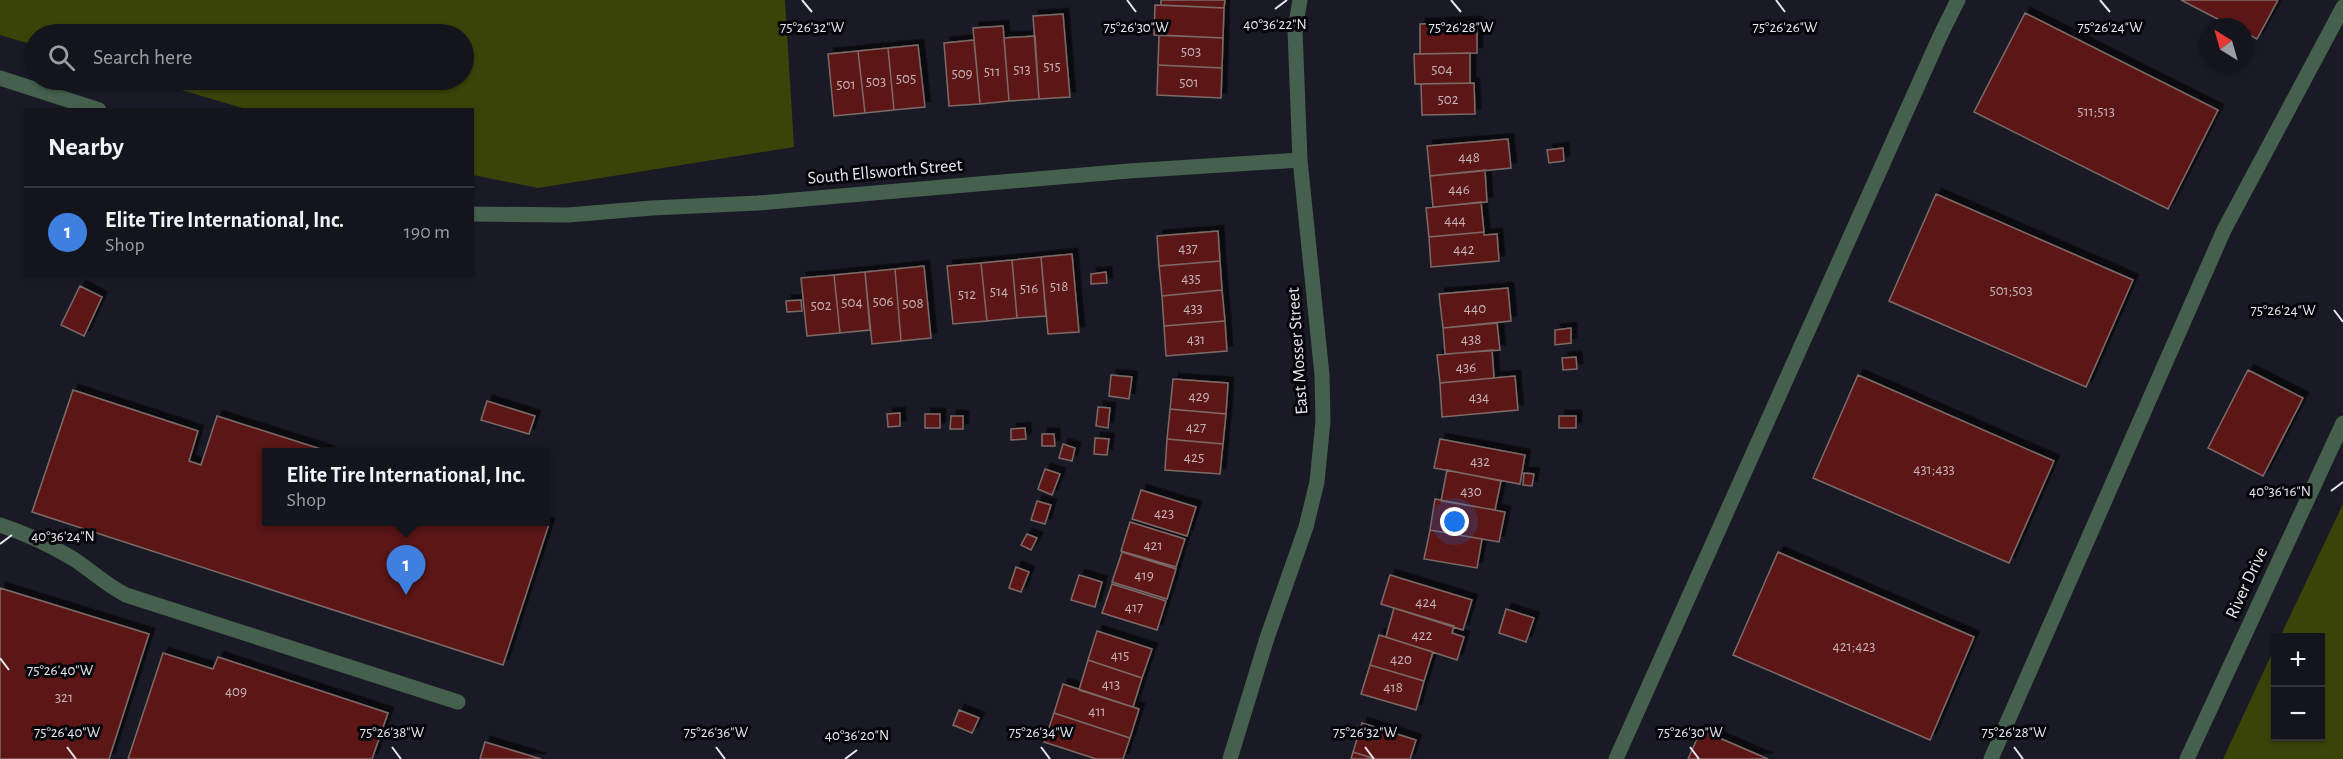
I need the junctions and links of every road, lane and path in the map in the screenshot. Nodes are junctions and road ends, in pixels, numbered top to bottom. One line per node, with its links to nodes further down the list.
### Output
1 (1300, 0): 8 (street, East Mosser Street)
2 (1958, 0): 14 (street)
3 (2343, 7): 15 (street)
4 (0, 78): 5 (street)
5 (24, 86)
6 (37, 90): 7 (street)
7 (93, 108)
8 (1300, 160): 9 (street, South Ellsworth Street); 13 (street, East Mosser Street)
9 (474, 214)
10 (2343, 423): 16 (street, River Drive)
11 (0, 525): 12 (street)
12 (459, 702)
13 (1230, 759)
14 (1616, 759)
15 (1992, 759)
16 (2187, 759)

